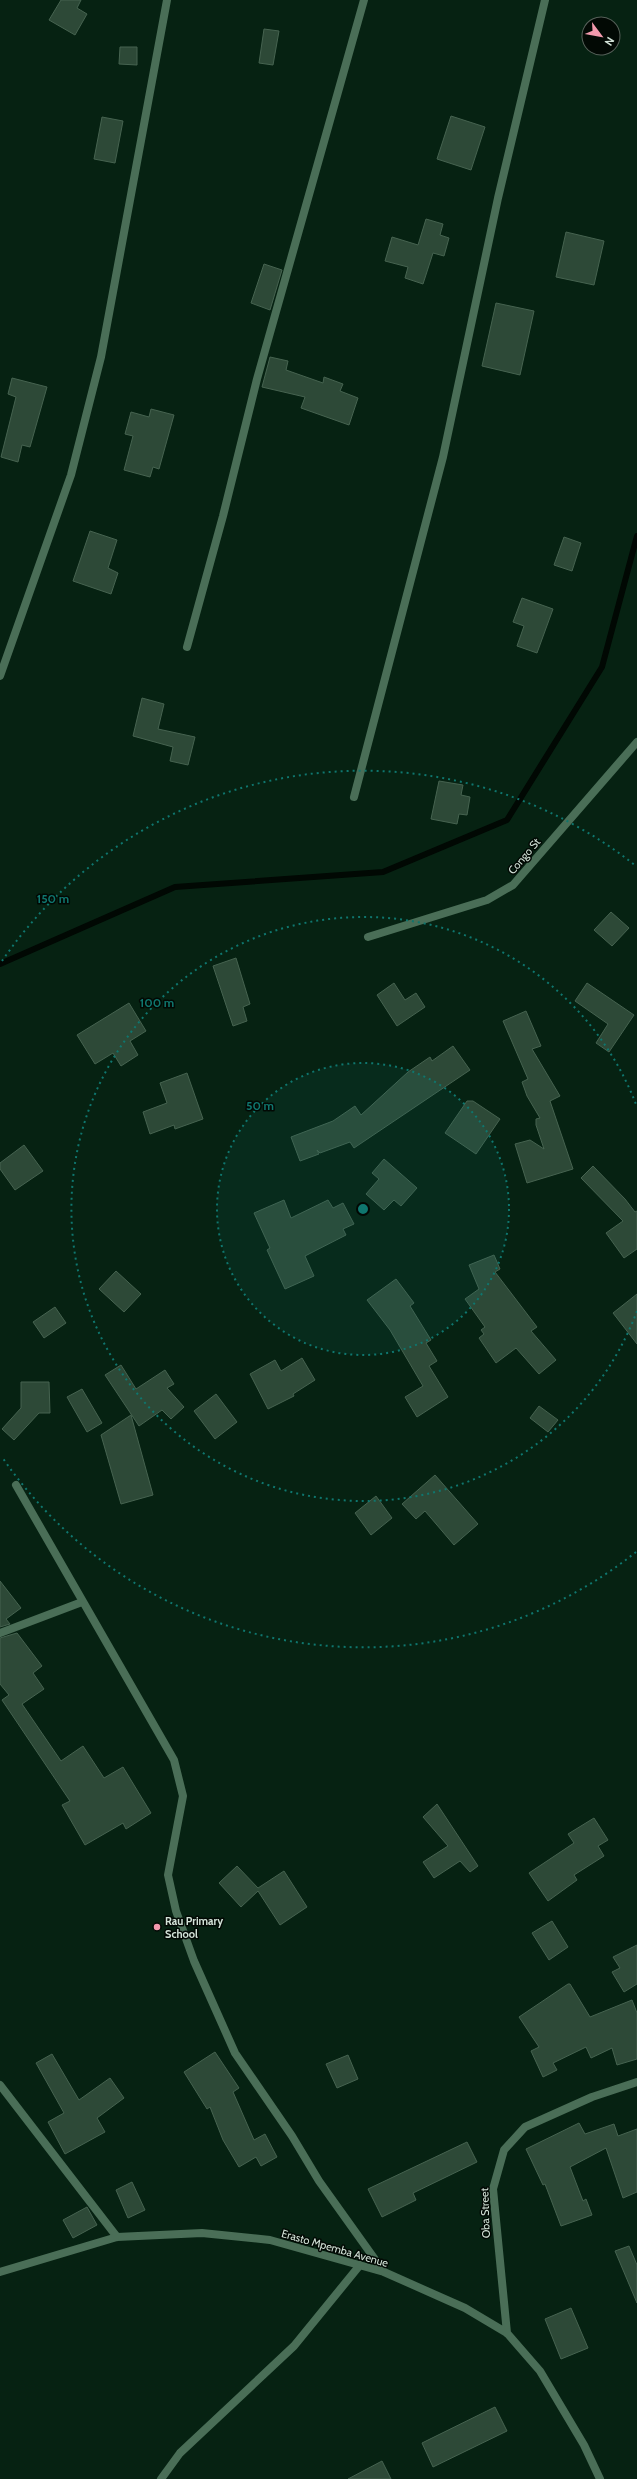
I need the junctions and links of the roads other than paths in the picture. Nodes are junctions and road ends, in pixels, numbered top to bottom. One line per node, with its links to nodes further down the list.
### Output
1 (166, 0): 5 (street)
2 (364, 0): 4 (street)
3 (545, 0): 7 (street)
4 (187, 647)
5 (0, 676)
6 (637, 742): 8 (street, Congo St)
7 (354, 797)
8 (368, 936)
9 (16, 1486): 10 (street)
10 (82, 1602): 11 (street); 17 (street)
11 (0, 1633)
12 (637, 2082): 18 (street, Oba Street)
13 (0, 2084): 14 (street)
14 (117, 2237): 15 (street, Erasto Mpemba Avenue); 16 (street, Erasto Mpemba Avenue)
15 (360, 2265): 17 (street, Erasto Mpemba Avenue); 19 (street)
16 (0, 2272)
17 (384, 2272): 18 (street, Erasto Mpemba Avenue)
18 (507, 2333): 20 (street, Erasto Mpemba Avenue)
19 (161, 2479)
20 (600, 2479)

